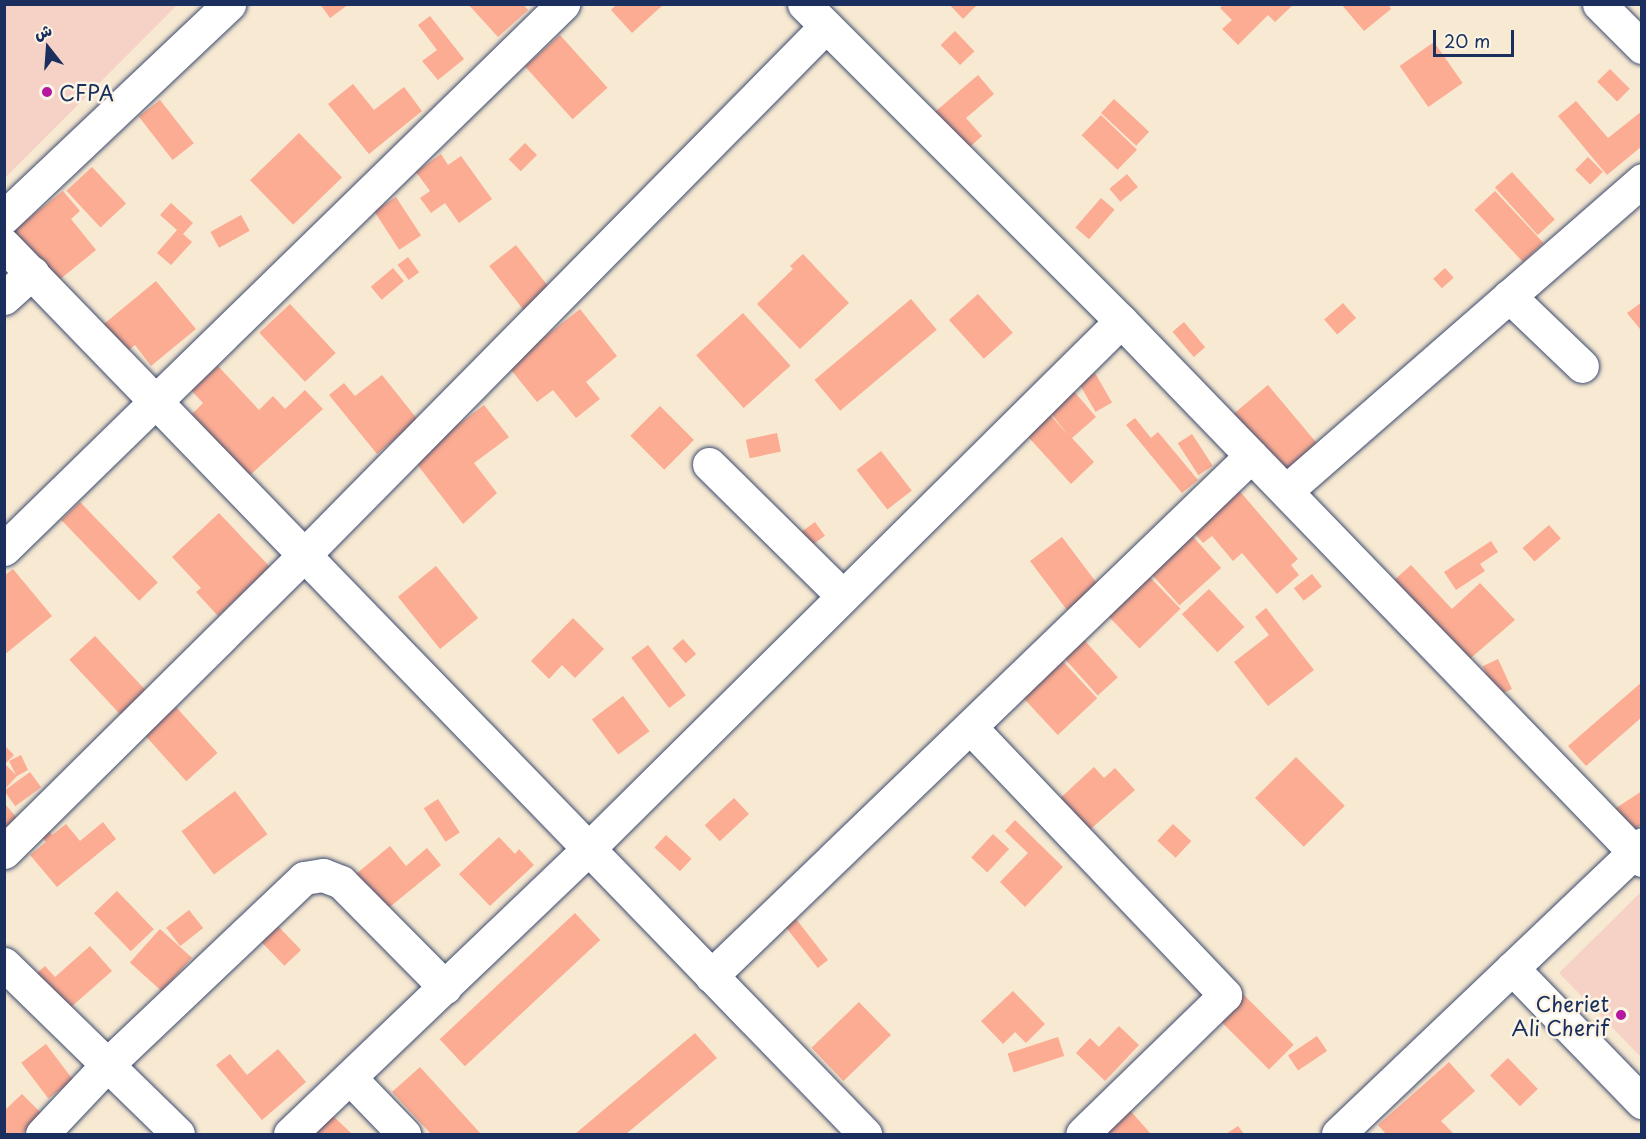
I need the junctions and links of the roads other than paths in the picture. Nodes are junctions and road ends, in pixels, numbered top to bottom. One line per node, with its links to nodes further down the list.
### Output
1 (229, 4): 7 (street)
2 (563, 4): 14 (street)
3 (1599, 4): 5 (street)
4 (815, 15): 12 (street); 19 (street)
5 (1641, 47)
6 (1641, 180): 10 (street)
7 (4, 217)
8 (4, 245): 9 (street)
9 (32, 273): 11 (street); 14 (street)
10 (1509, 296): 13 (street); 17 (street)
11 (4, 298)
12 (1121, 321): 15 (street); 20 (street)
13 (1581, 366)
14 (157, 403): 18 (street); 19 (street)
15 (1251, 456): 17 (street); 21 (street)
16 (709, 464): 20 (street)
17 (1286, 491): 24 (street)
18 (4, 549)
19 (304, 555): 22 (street); 23 (street)
20 (842, 594): 22 (street)
21 (970, 727): 27 (street); 37 (street)
22 (588, 849): 27 (street); 28 (street)
23 (4, 852)
24 (1639, 852): 26 (street)
25 (4, 964): 29 (street)
26 (1512, 968): 31 (street); 38 (street)
27 (711, 976): 36 (street)
28 (445, 987): 29 (street); 30 (street)
29 (108, 1064): 32 (street); 33 (street)
30 (350, 1078): 34 (street); 35 (street)
31 (1641, 1102)
32 (42, 1134)
33 (178, 1134)
34 (290, 1134)
35 (404, 1134)
36 (865, 1134)
37 (1082, 1134)
38 (1338, 1134)

